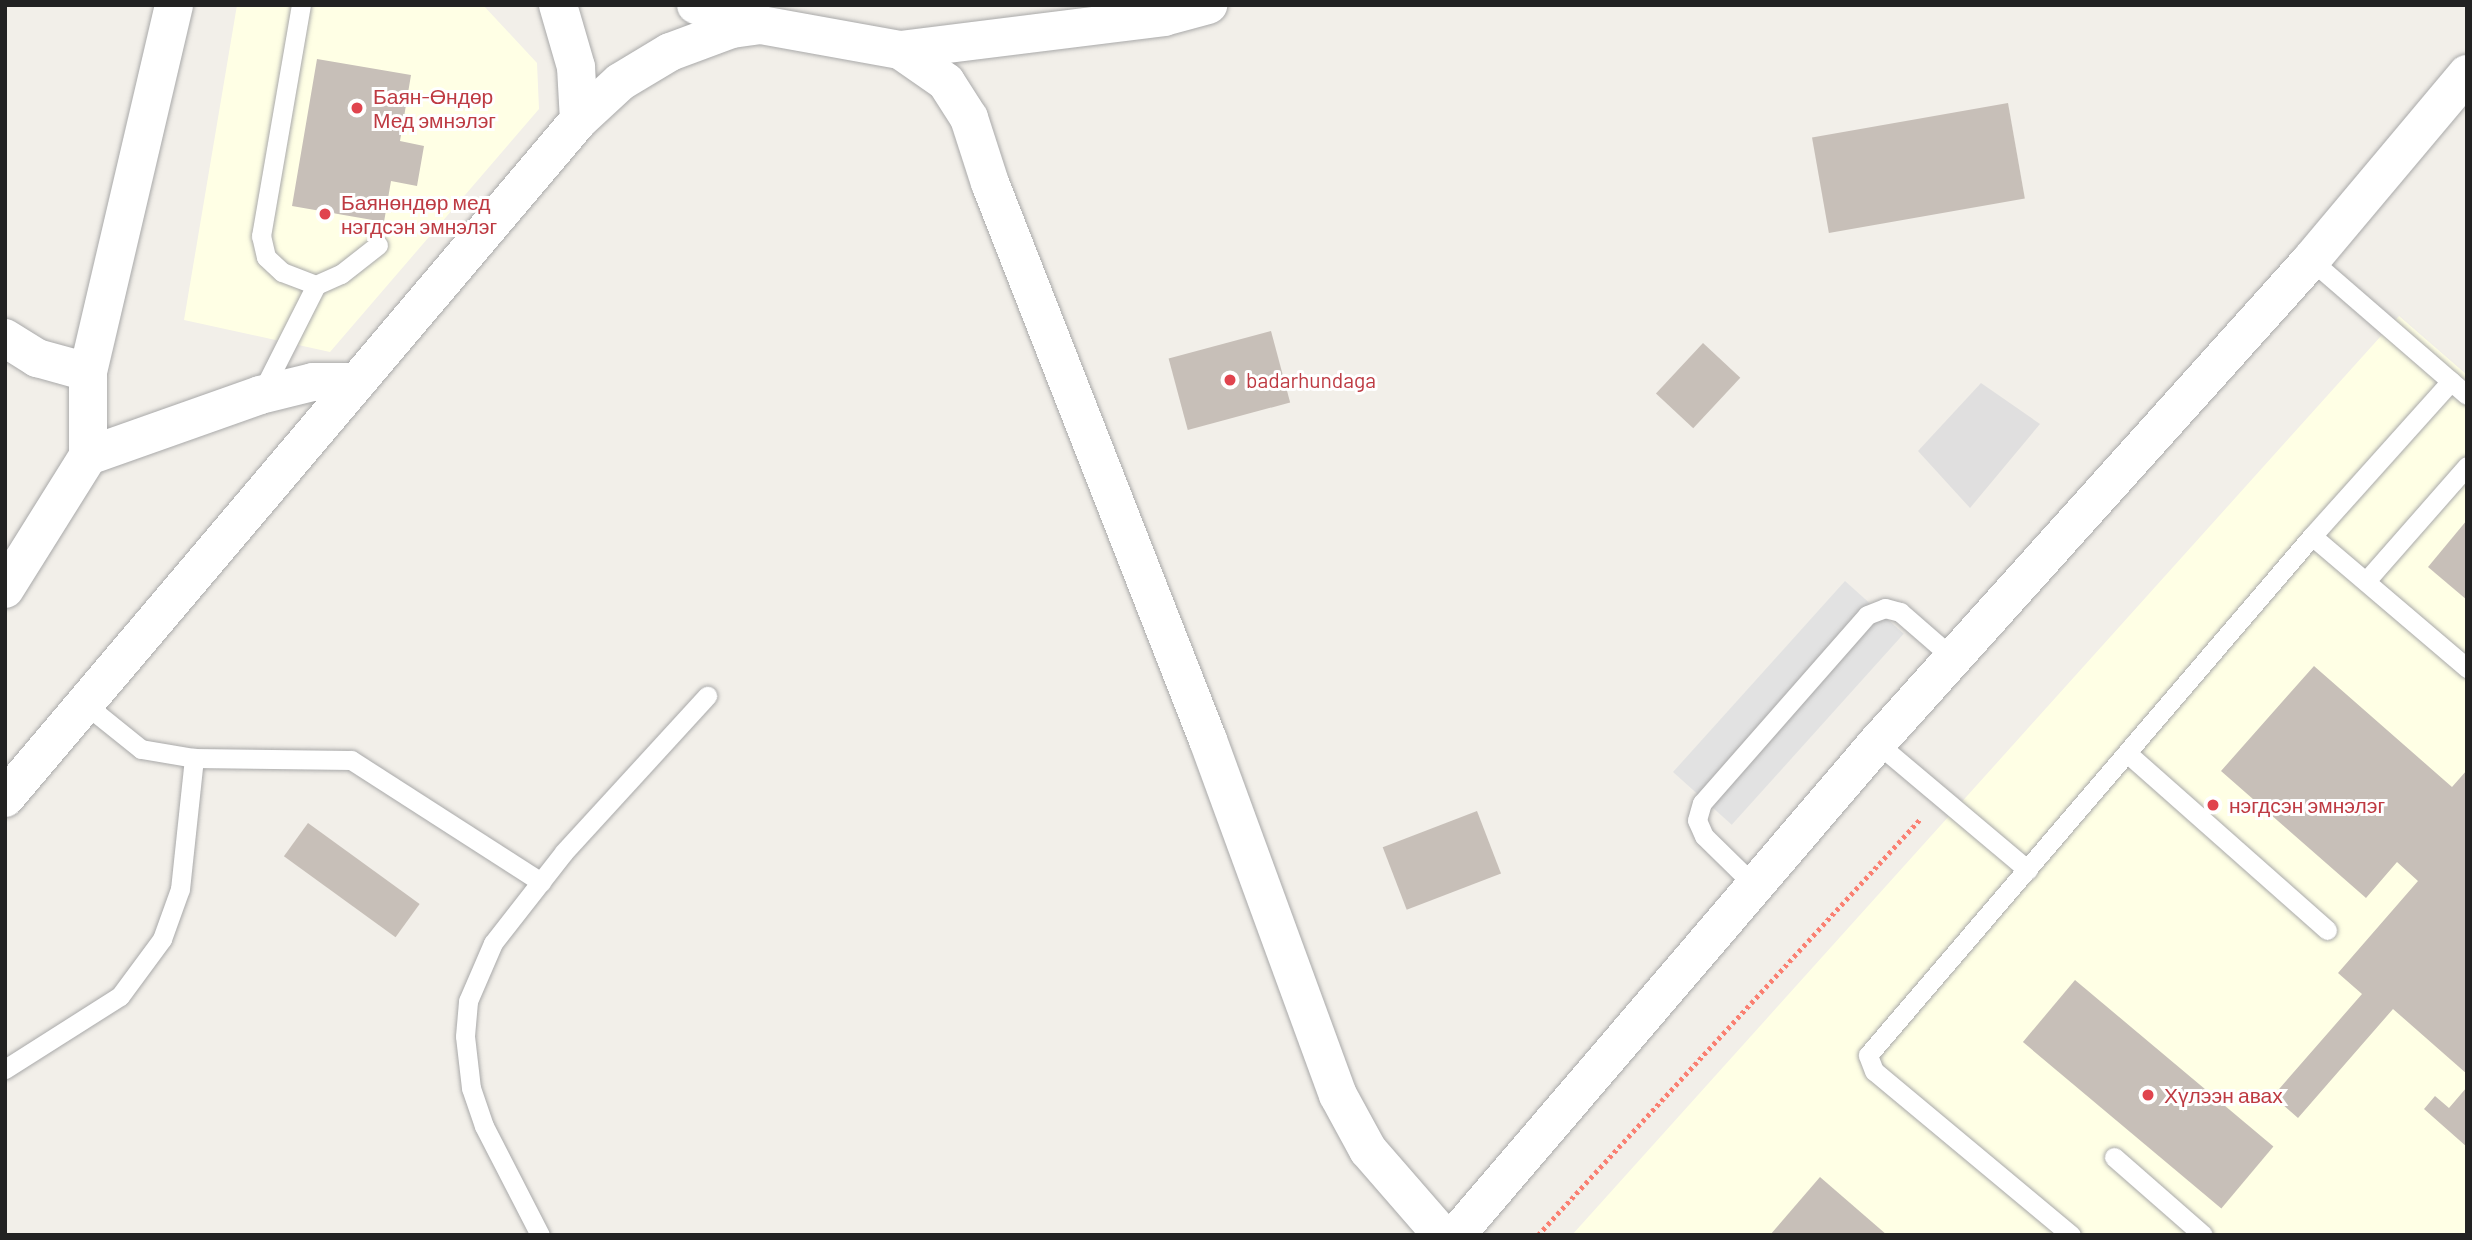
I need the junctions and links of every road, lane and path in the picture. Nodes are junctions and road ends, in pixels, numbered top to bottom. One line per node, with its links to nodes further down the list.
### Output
1 (174, 5): 14 (street)
2 (301, 5): 12 (lane)
3 (558, 5): 9 (street)
4 (696, 5): 6 (street)
5 (1208, 5): 7 (street)
6 (761, 25): 7 (street); 9 (street)
7 (900, 50): 40 (street)
8 (2467, 74): 11 (street)
9 (579, 120): 16 (street)
10 (378, 245): 12 (lane)
11 (2311, 260): 15 (lane); 24 (street)
12 (316, 285): 17 (lane)
13 (5, 338): 14 (street)
14 (88, 372): 19 (street)
15 (2451, 381): 18 (lane); 21 (lane)
16 (357, 382): 17 (street); 27 (street)
17 (260, 395): 19 (street)
18 (2467, 395)
19 (88, 456): 23 (street)
20 (2467, 466): 22 (lane)
21 (2312, 536): 22 (lane); 29 (lane)
22 (2366, 582): 25 (lane)
23 (6, 587)
24 (1953, 659): 28 (street); 35 (lane)
25 (2467, 668)
26 (707, 696): 34 (lane)
27 (85, 704): 30 (lane); 32 (street)
28 (1877, 743): 31 (lane); 35 (street)
29 (2127, 753): 33 (lane); 36 (lane)
30 (194, 758): 34 (lane); 37 (lane)
31 (1941, 797): 33 (lane); 42 (path)
32 (5, 798)
33 (2028, 870): 43 (lane)
34 (541, 882): 39 (lane)
35 (1755, 886): 41 (street)
36 (2327, 930)
37 (5, 1069)
38 (2114, 1157): 44 (lane)
39 (540, 1235)
40 (1443, 1235)
41 (1456, 1235)
42 (1538, 1235)
43 (2071, 1235)
44 (2203, 1235)

